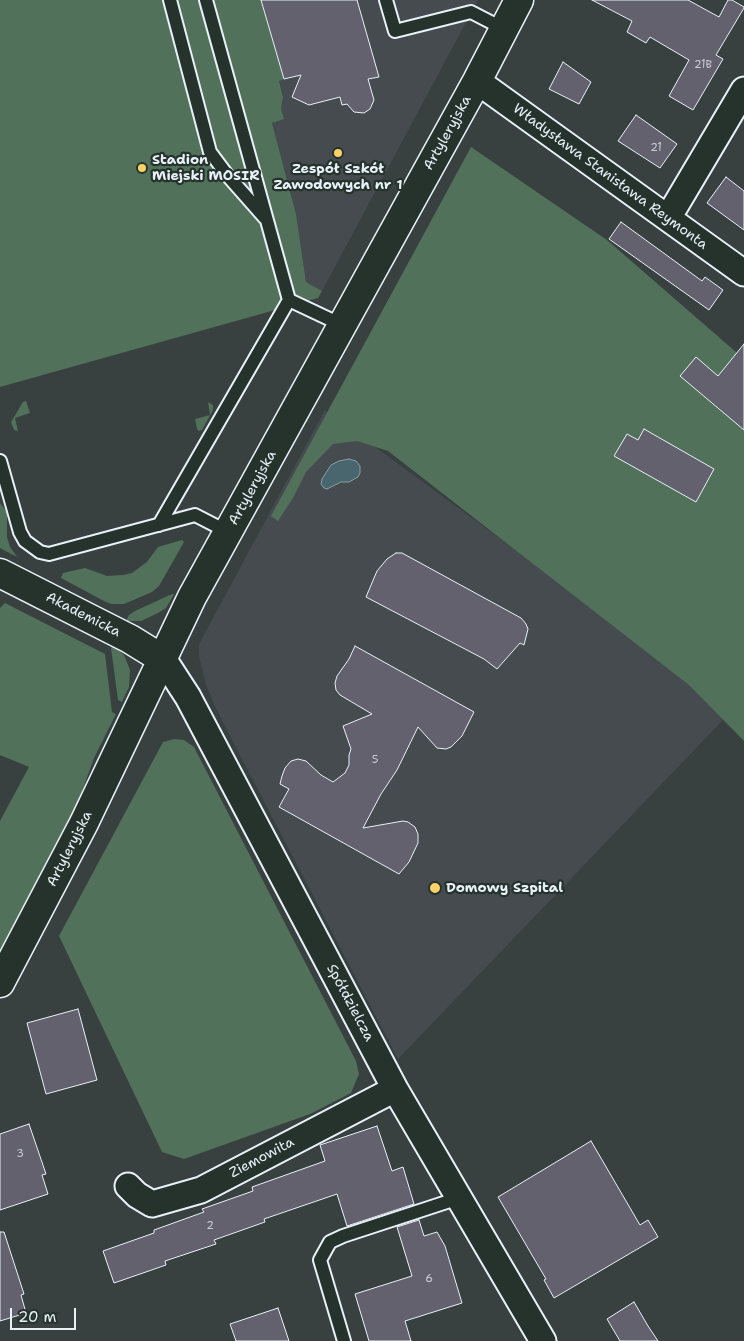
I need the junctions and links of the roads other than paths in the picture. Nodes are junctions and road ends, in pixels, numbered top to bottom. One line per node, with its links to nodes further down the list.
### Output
1 (170, 0): 9 (lane)
2 (206, 0): 9 (lane)
3 (386, 0): 5 (lane)
4 (519, 0): 5 (street, Artyleryjska)
5 (504, 29): 6 (street, Artyleryjska)
6 (477, 81): 8 (street, Władysława Stanisława Reymonta); 12 (street, Artyleryjska)
7 (744, 90): 8 (street)
8 (668, 218): 10 (street, Władysława Stanisława Reymonta)
9 (268, 221): 11 (lane)
10 (744, 273)
11 (289, 300): 12 (lane); 14 (lane)
12 (342, 325): 15 (street, Artyleryjska)
13 (0, 462): 14 (lane)
14 (158, 525): 15 (lane)
15 (228, 532): 17 (street, Artyleryjska)
16 (1, 575): 17 (street, Akademicka)
17 (164, 660): 18 (street, Artyleryjska); 19 (street, Spółdzielcza)
18 (0, 983)
19 (395, 1089): 20 (street, Ziemowita); 21 (street, Spółdzielcza)
20 (128, 1186)
21 (459, 1198): 22 (street, Spółdzielcza); 23 (lane)
22 (537, 1339)
23 (344, 1341)

